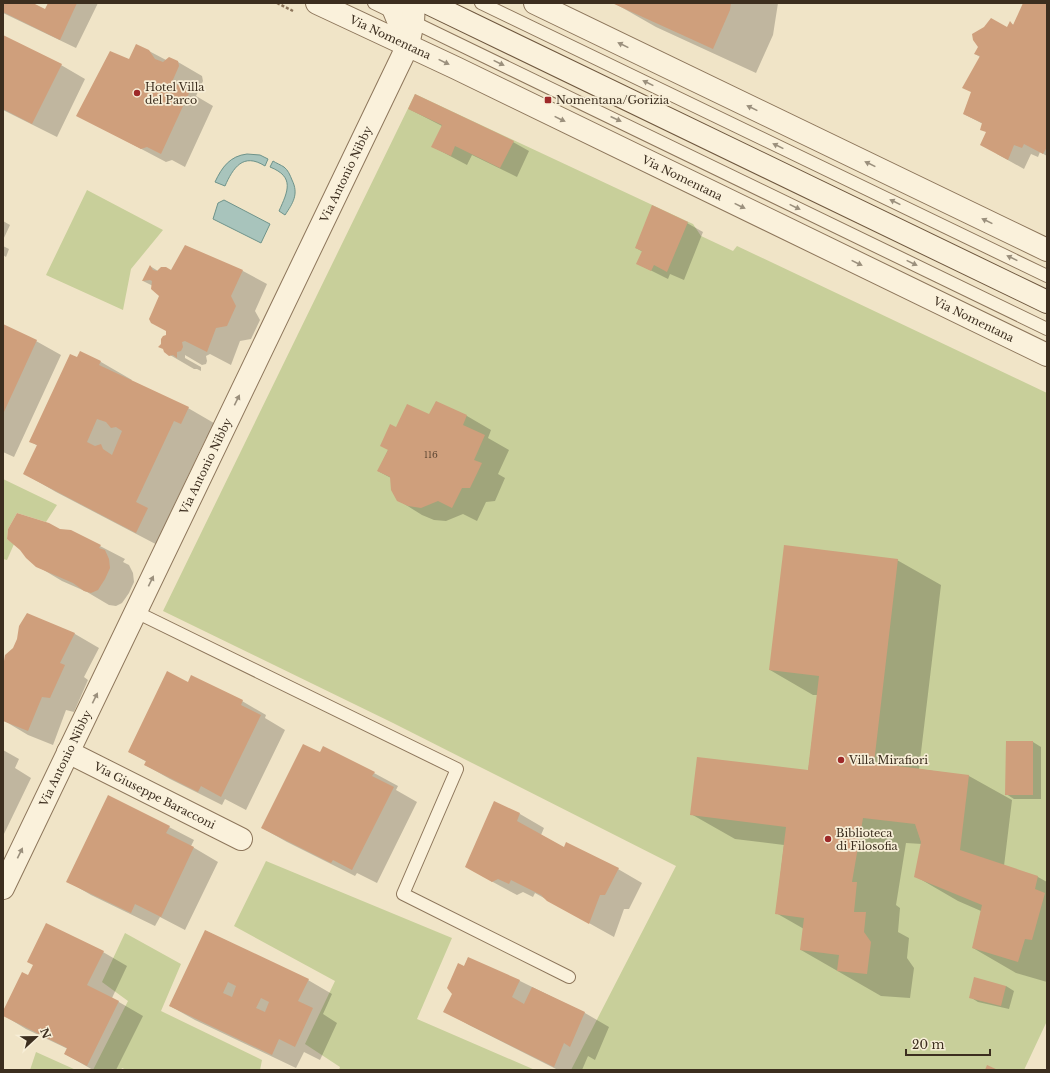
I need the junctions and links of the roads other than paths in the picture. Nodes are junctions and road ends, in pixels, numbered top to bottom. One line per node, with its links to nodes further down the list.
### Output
1 (317, 3): 7 (street, Via Nomentana)
2 (374, 3): 6 (lane, Via Nomentana)
3 (428, 3): 10 (street)
4 (481, 3): 9 (lane, one-way to 4)
5 (535, 3): 8 (street, one-way to 5)
6 (403, 10): 7 (street, Via Antonio Nibby); 11 (lane, Via Nomentana, one-way to 11)
7 (408, 45): 12 (street, Via Nomentana, one-way to 12); 13 (street, Via Antonio Nibby, one-way to 7)
8 (1047, 250)
9 (1047, 276)
10 (1047, 302)
11 (1047, 328)
12 (1047, 355)
13 (136, 612): 14 (street, Via Antonio Nibby, one-way to 13); 17 (lane)
14 (68, 752): 15 (street, Via Giuseppe Baracconi); 16 (street, Via Antonio Nibby, one-way to 14)
15 (242, 839)
16 (3, 888)
17 (569, 977)

